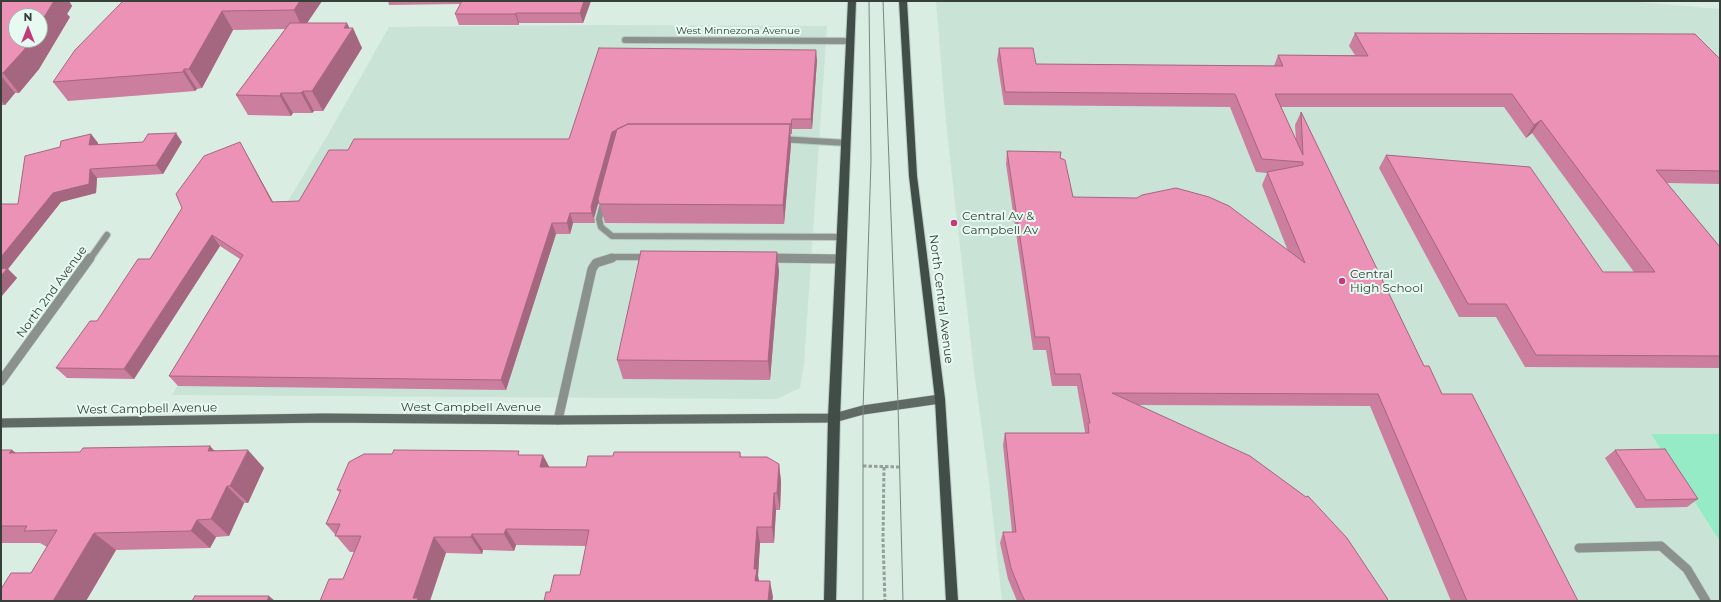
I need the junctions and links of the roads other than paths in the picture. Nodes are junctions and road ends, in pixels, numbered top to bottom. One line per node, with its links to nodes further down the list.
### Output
1 (852, 1): 4 (main road)
2 (903, 1): 14 (main road, North Central Avenue)
3 (625, 40): 4 (street, West Minnezona Avenue)
4 (851, 41): 6 (main road)
5 (772, 139): 6 (street)
6 (847, 143): 9 (main road)
7 (607, 189): 9 (street)
8 (107, 236): 13 (street, North 2nd Avenue)
9 (841, 237): 12 (main road)
10 (657, 257): 16 (street)
11 (757, 258): 12 (street)
12 (840, 259): 15 (main road)
13 (1, 381)
14 (940, 399): 15 (street, West Campbell Avenue); 20 (main road, North Central Avenue)
15 (834, 418): 16 (street, West Campbell Avenue); 19 (main road)
16 (558, 420): 17 (street, West Campbell Avenue)
17 (1, 423)
18 (1579, 548): 21 (street)
19 (830, 601)
20 (952, 601)
21 (1706, 601)

